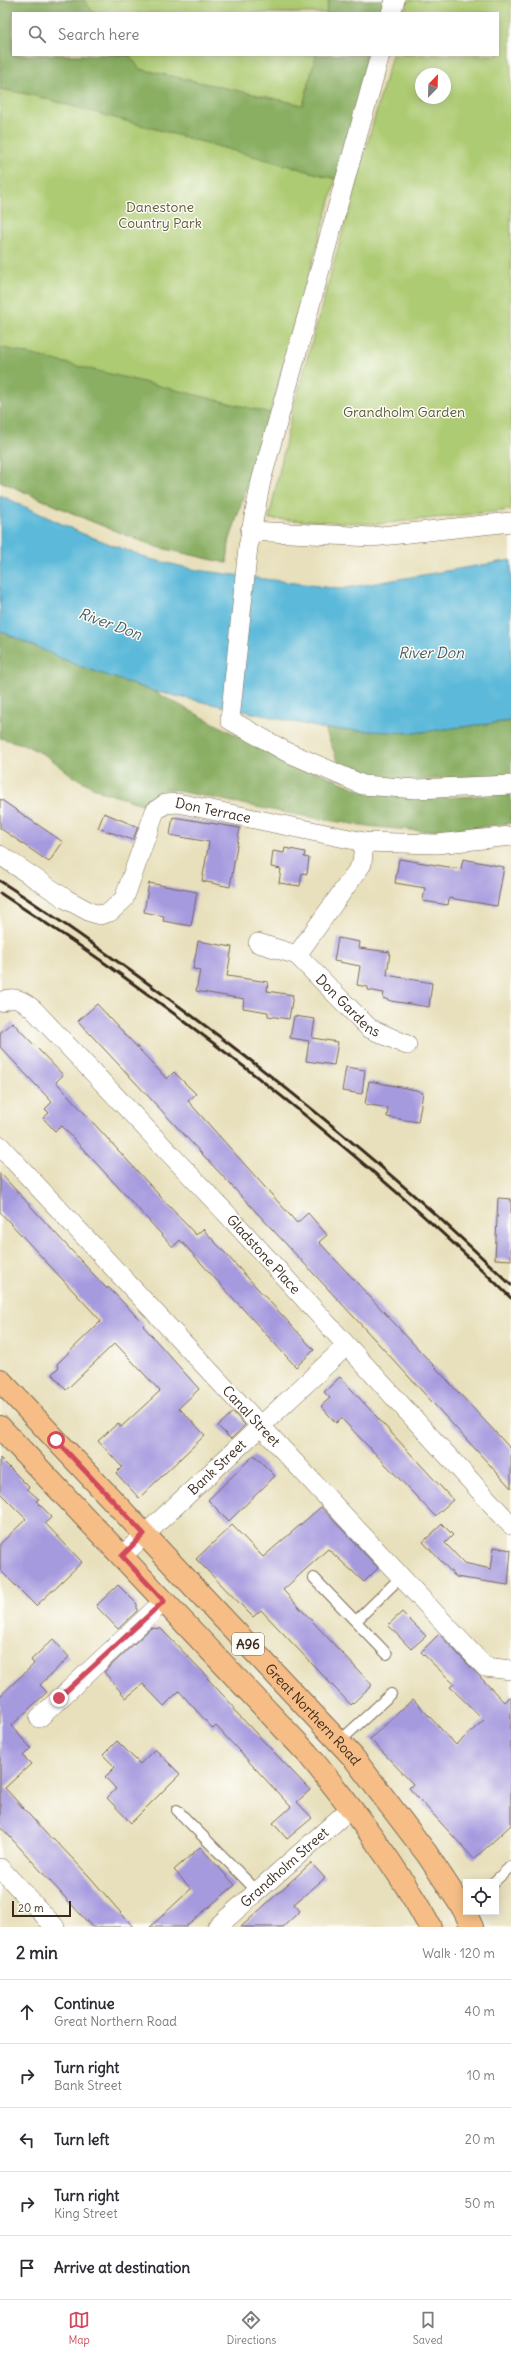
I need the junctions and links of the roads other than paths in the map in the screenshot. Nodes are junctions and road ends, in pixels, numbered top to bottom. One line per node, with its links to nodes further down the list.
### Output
1 (395, 0): 2 (street)
2 (391, 12)
3 (380, 56): 5 (street)
4 (511, 522): 5 (street)
5 (249, 539): 6 (street)
6 (511, 785)
7 (511, 836): 8 (street, Don Terrace)
8 (364, 842): 9 (street, Don Terrace); 11 (street)
9 (0, 855)
10 (258, 943): 11 (street, Don Gardens)
11 (297, 955): 13 (street, Don Gardens)
12 (3, 1001): 15 (street, Gladstone Place)
13 (407, 1044)
14 (0, 1146): 17 (street, Canal Street)
15 (346, 1346): 17 (street, Bank Street); 19 (street, Gladstone Place)
16 (0, 1380): 20 (main road, Great Northern Road / A96)
17 (260, 1426): 20 (street, Bank Street); 22 (street, Canal Street)
18 (0, 1428): 21 (main road, A96)
19 (511, 1525)
20 (144, 1534): 21 (street, Bank Street); 30 (main road, Great Northern Road / A96)
21 (122, 1556): 24 (main road, A96)
22 (401, 1577): 25 (lane); 27 (street, Canal Street)
23 (314, 1578): 25 (lane)
24 (164, 1601): 29 (street); 31 (main road, A96)
25 (356, 1621): 26 (lane)
26 (387, 1654)
27 (511, 1670)
28 (391, 1694): 30 (lane)
29 (39, 1718)
30 (339, 1742): 37 (main road, Great Northern Road / A96)
31 (351, 1808): 36 (street, Grandholm Street); 40 (main road, A96)
32 (177, 1810): 36 (lane)
33 (511, 1866): 35 (lane)
34 (0, 1868): 38 (street)
35 (497, 1879)
36 (256, 1890): 39 (street, Grandholm Street)
37 (463, 1909)
38 (55, 1927)
39 (217, 1927)
40 (430, 1927)

